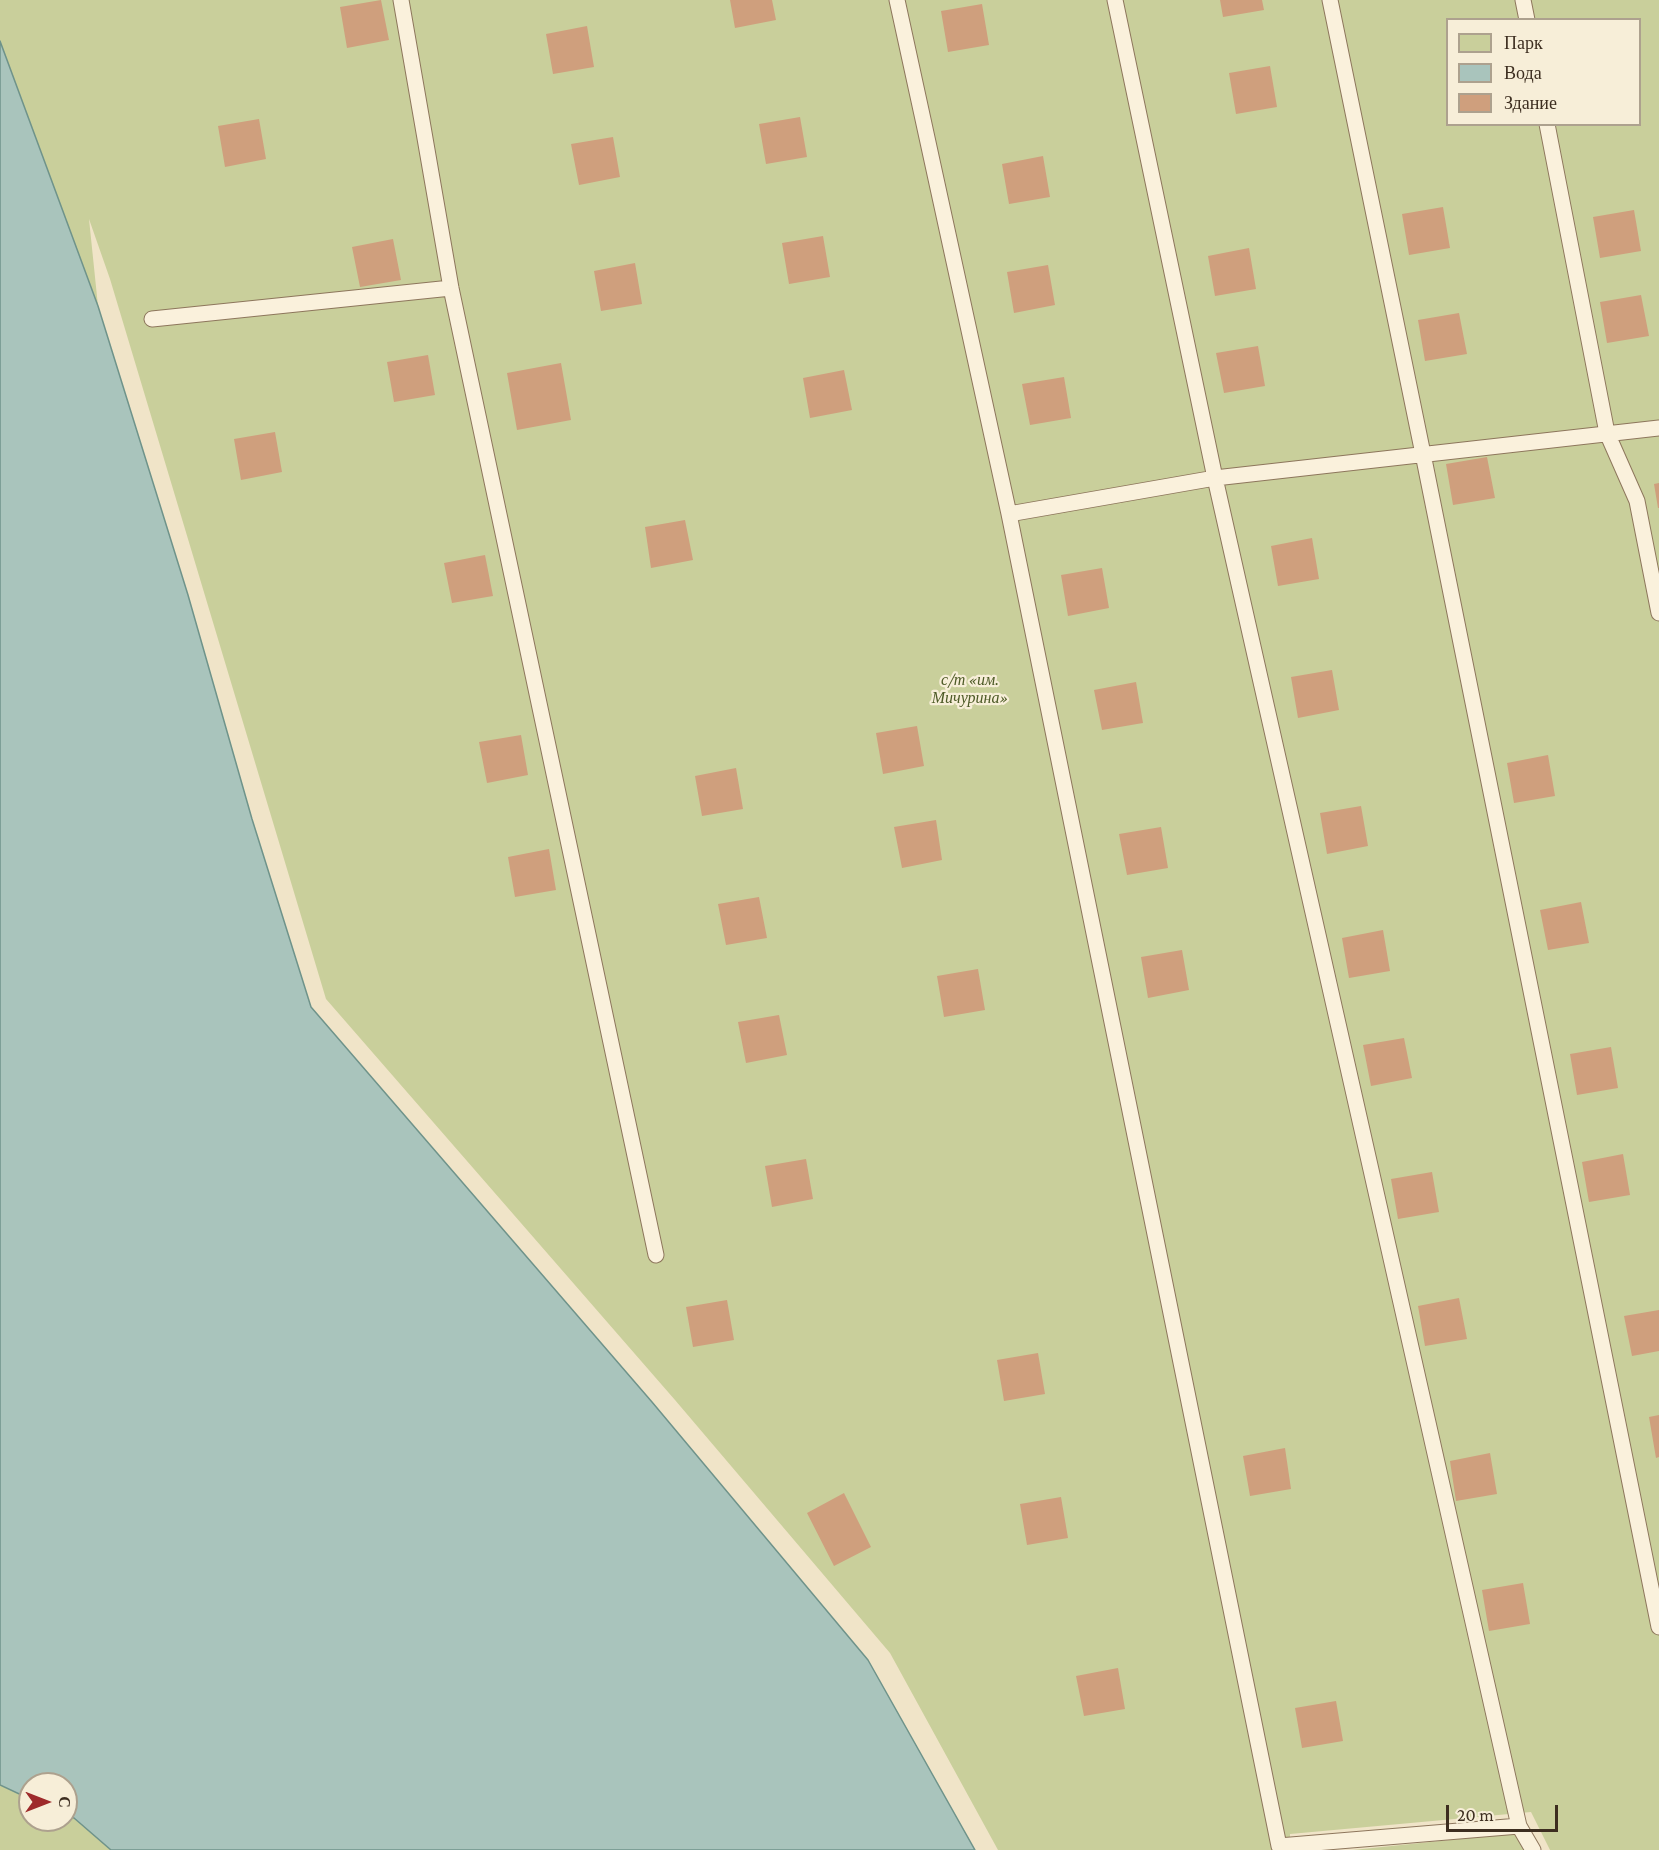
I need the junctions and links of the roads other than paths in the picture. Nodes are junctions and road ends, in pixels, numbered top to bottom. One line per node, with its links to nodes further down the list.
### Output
1 (401, 0): 8 (lane)
2 (897, 0): 14 (lane)
3 (1115, 0): 13 (lane)
4 (1330, 0): 12 (lane)
5 (1523, 0): 6 (lane)
6 (1527, 18)
7 (1547, 126): 11 (lane)
8 (450, 288): 9 (lane); 16 (lane)
9 (152, 319)
10 (1659, 428): 11 (lane)
11 (1607, 433): 12 (lane); 15 (lane)
12 (1423, 454): 13 (lane); 17 (lane)
13 (1215, 478): 14 (lane); 18 (lane)
14 (1009, 514): 18 (lane)
15 (1659, 613)
16 (657, 1255)
17 (1659, 1627)
18 (1519, 1826): 19 (lane)
19 (1533, 1850)

